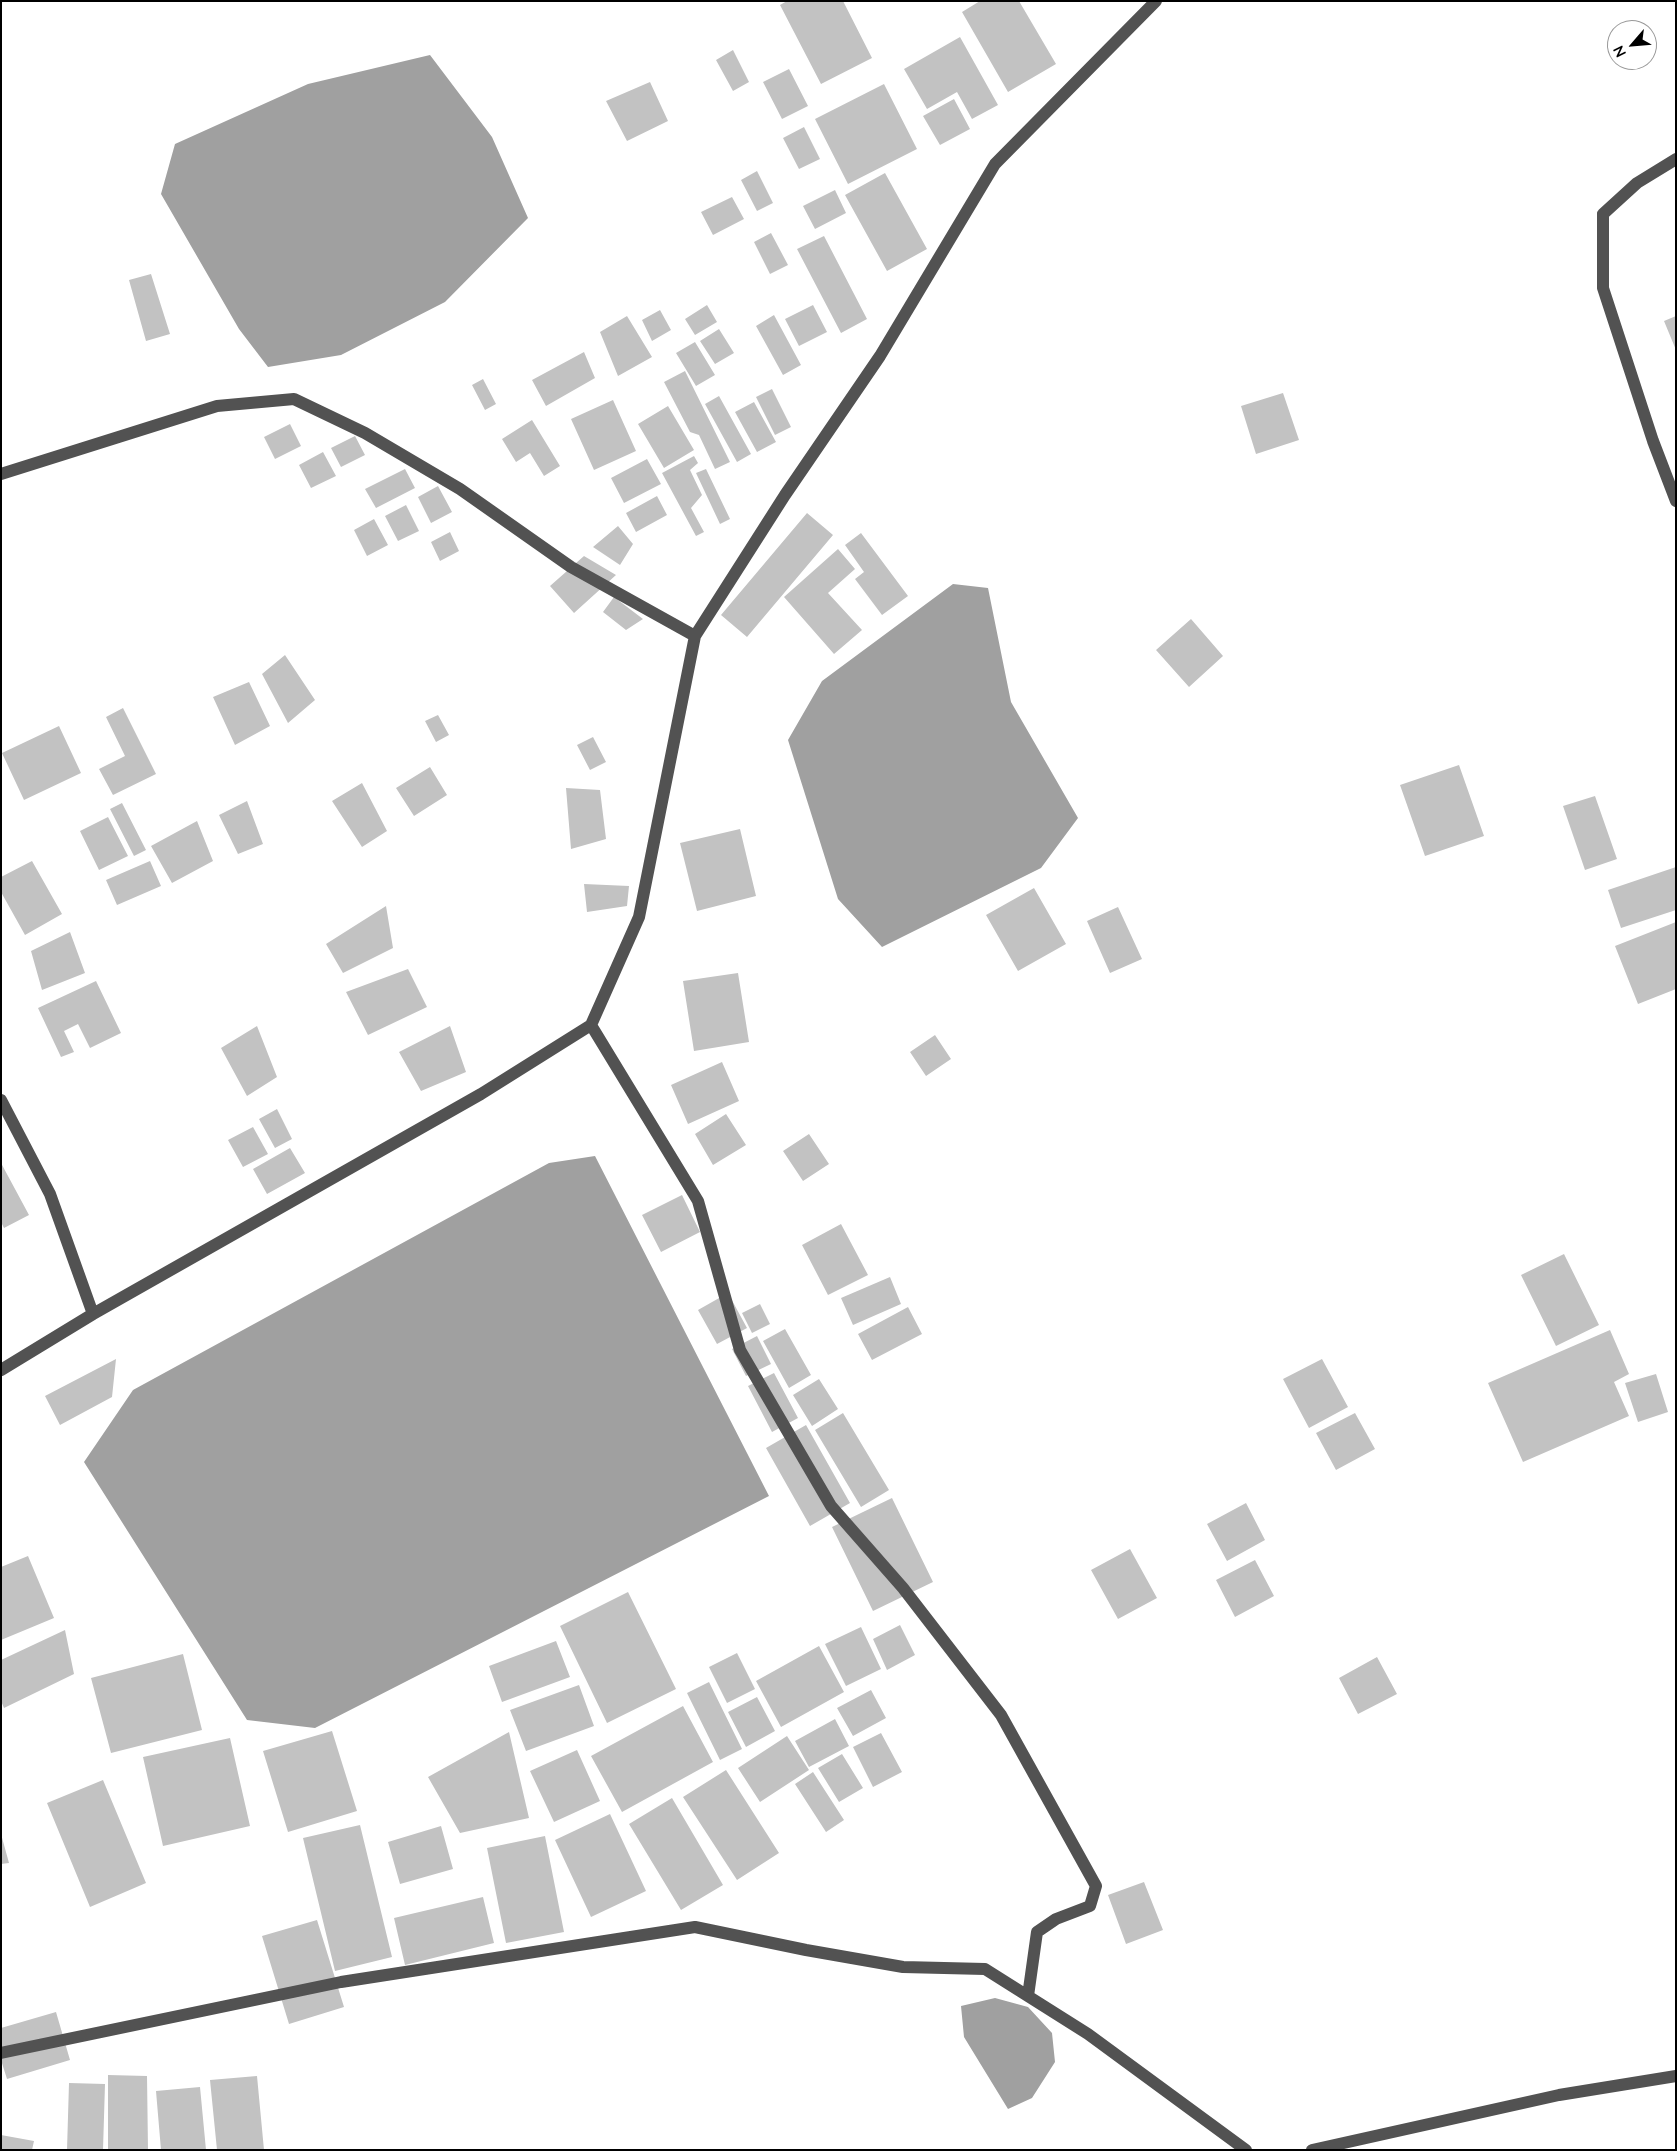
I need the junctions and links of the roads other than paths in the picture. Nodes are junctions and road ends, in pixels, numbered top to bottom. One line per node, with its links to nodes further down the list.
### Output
1 (1156, 1): 5 (street)
2 (1676, 159): 4 (street)
3 (1, 474): 5 (street)
4 (1676, 501)
5 (695, 636): 6 (street)
6 (591, 1025): 8 (street); 10 (street)
7 (1, 1100): 8 (street)
8 (93, 1314): 9 (street)
9 (1, 1370)
10 (1028, 1996): 11 (street); 13 (street)
11 (1, 2053)
12 (1676, 2076): 14 (street)
13 (1246, 2150)
14 (1312, 2150)

